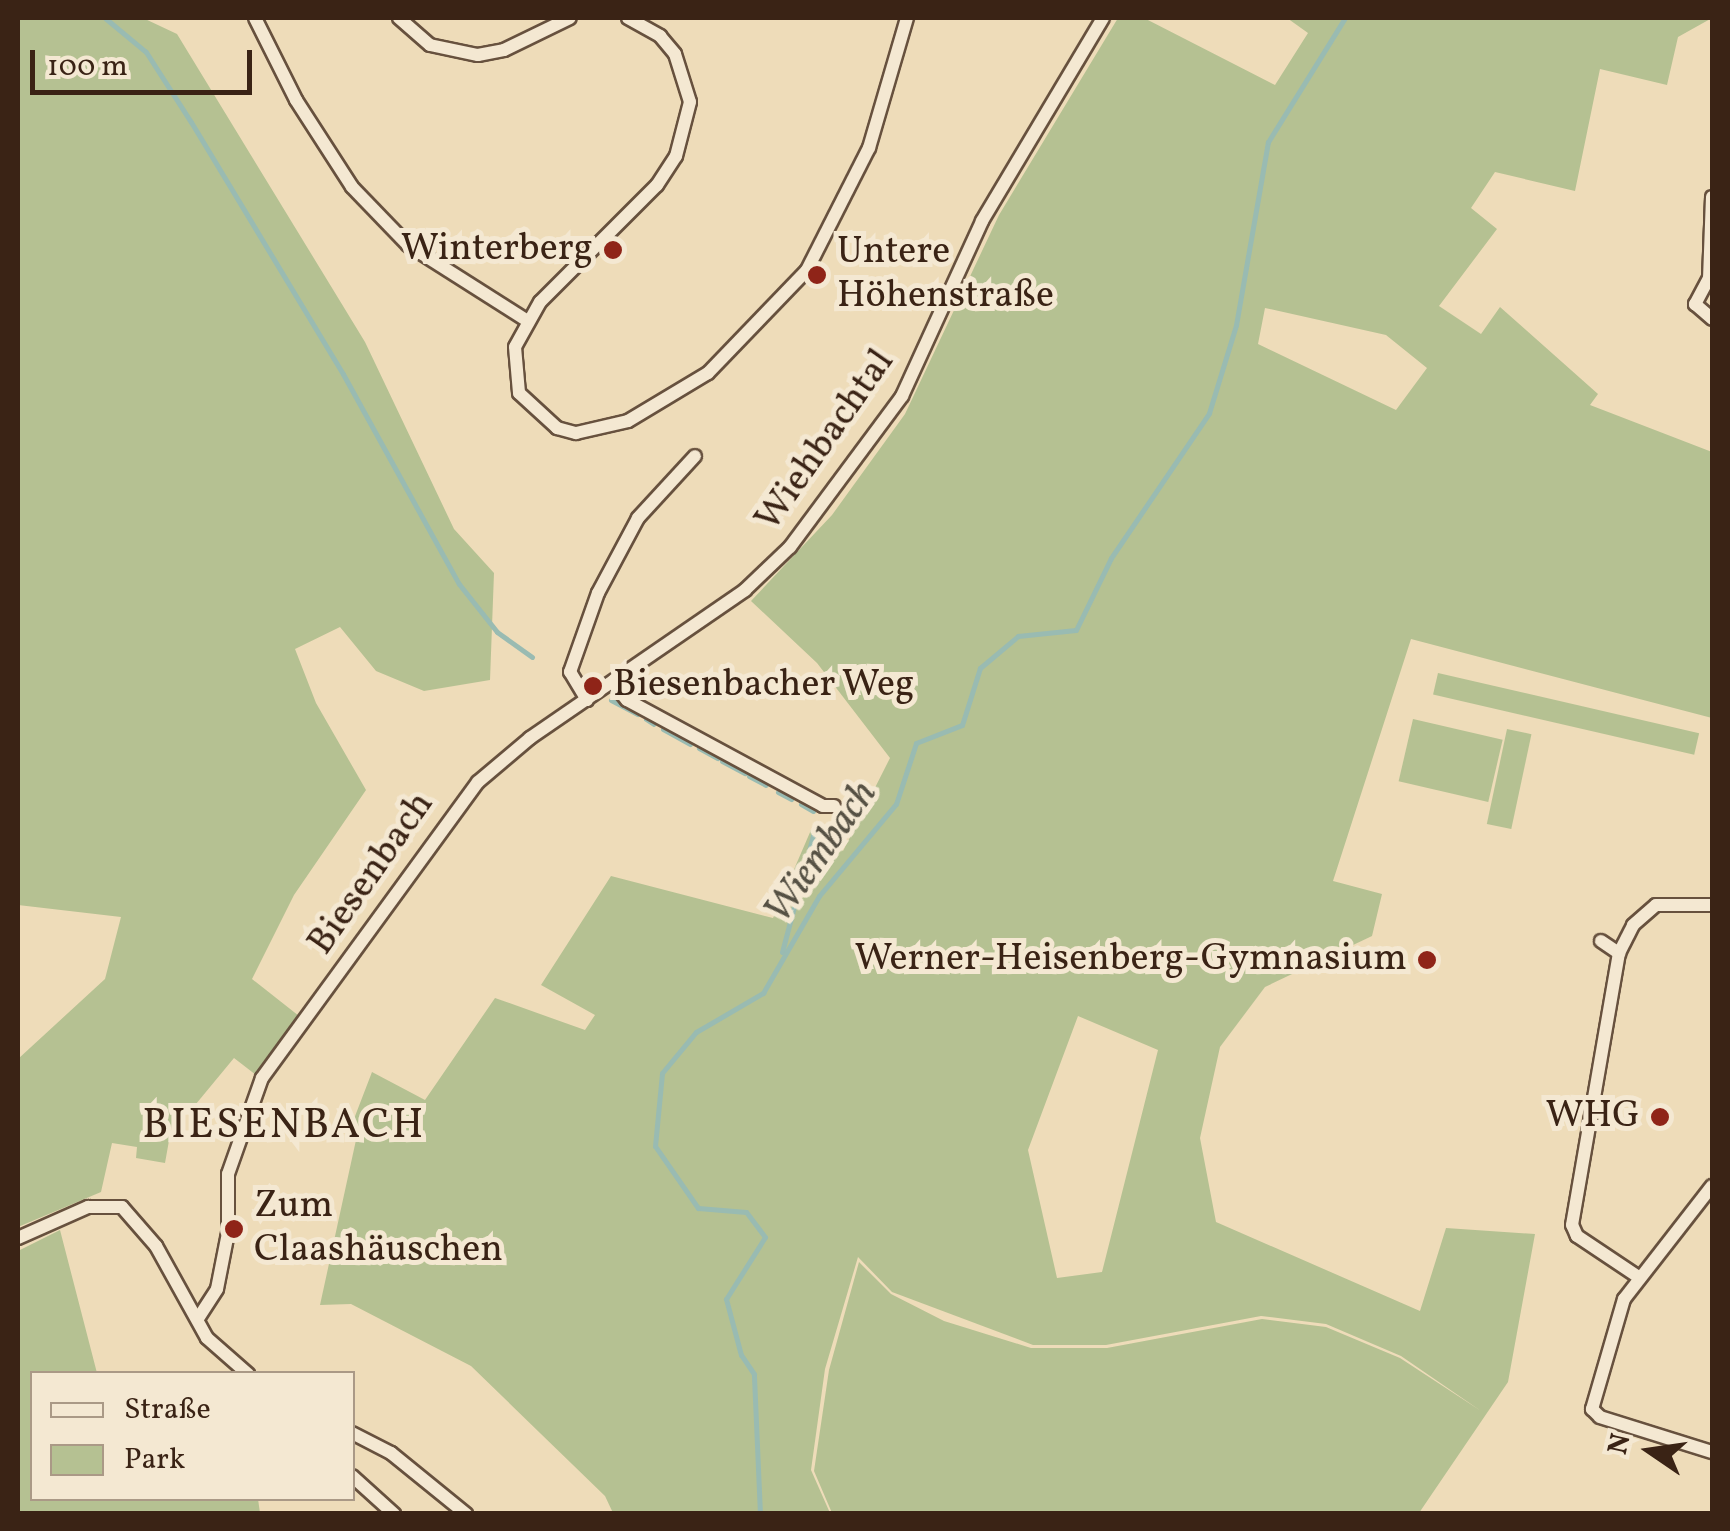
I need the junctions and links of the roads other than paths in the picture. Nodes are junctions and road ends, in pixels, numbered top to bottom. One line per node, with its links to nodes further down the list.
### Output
1 (255, 18): 10 (street)
2 (399, 18): 3 (street)
3 (570, 18)
4 (628, 18): 10 (street)
5 (907, 18): 10 (street)
6 (1103, 18): 12 (street, Wiehbachtal)
7 (1712, 197): 8 (street)
8 (1710, 280): 9 (street)
9 (1712, 319)
10 (526, 320)
11 (695, 456): 13 (street)
12 (613, 683): 13 (street, Biesenbach); 14 (street)
13 (586, 700): 21 (street, Biesenbach)
14 (834, 806)
15 (1712, 905): 17 (street)
16 (1601, 941): 17 (street)
17 (1619, 952): 20 (street)
18 (1712, 1186): 20 (street)
19 (18, 1238): 21 (street)
20 (1640, 1278): 24 (street)
21 (199, 1317): 22 (street)
22 (244, 1371)
23 (355, 1434): 27 (street)
24 (1712, 1452)
25 (355, 1479): 26 (street)
26 (394, 1514)
27 (466, 1514)

